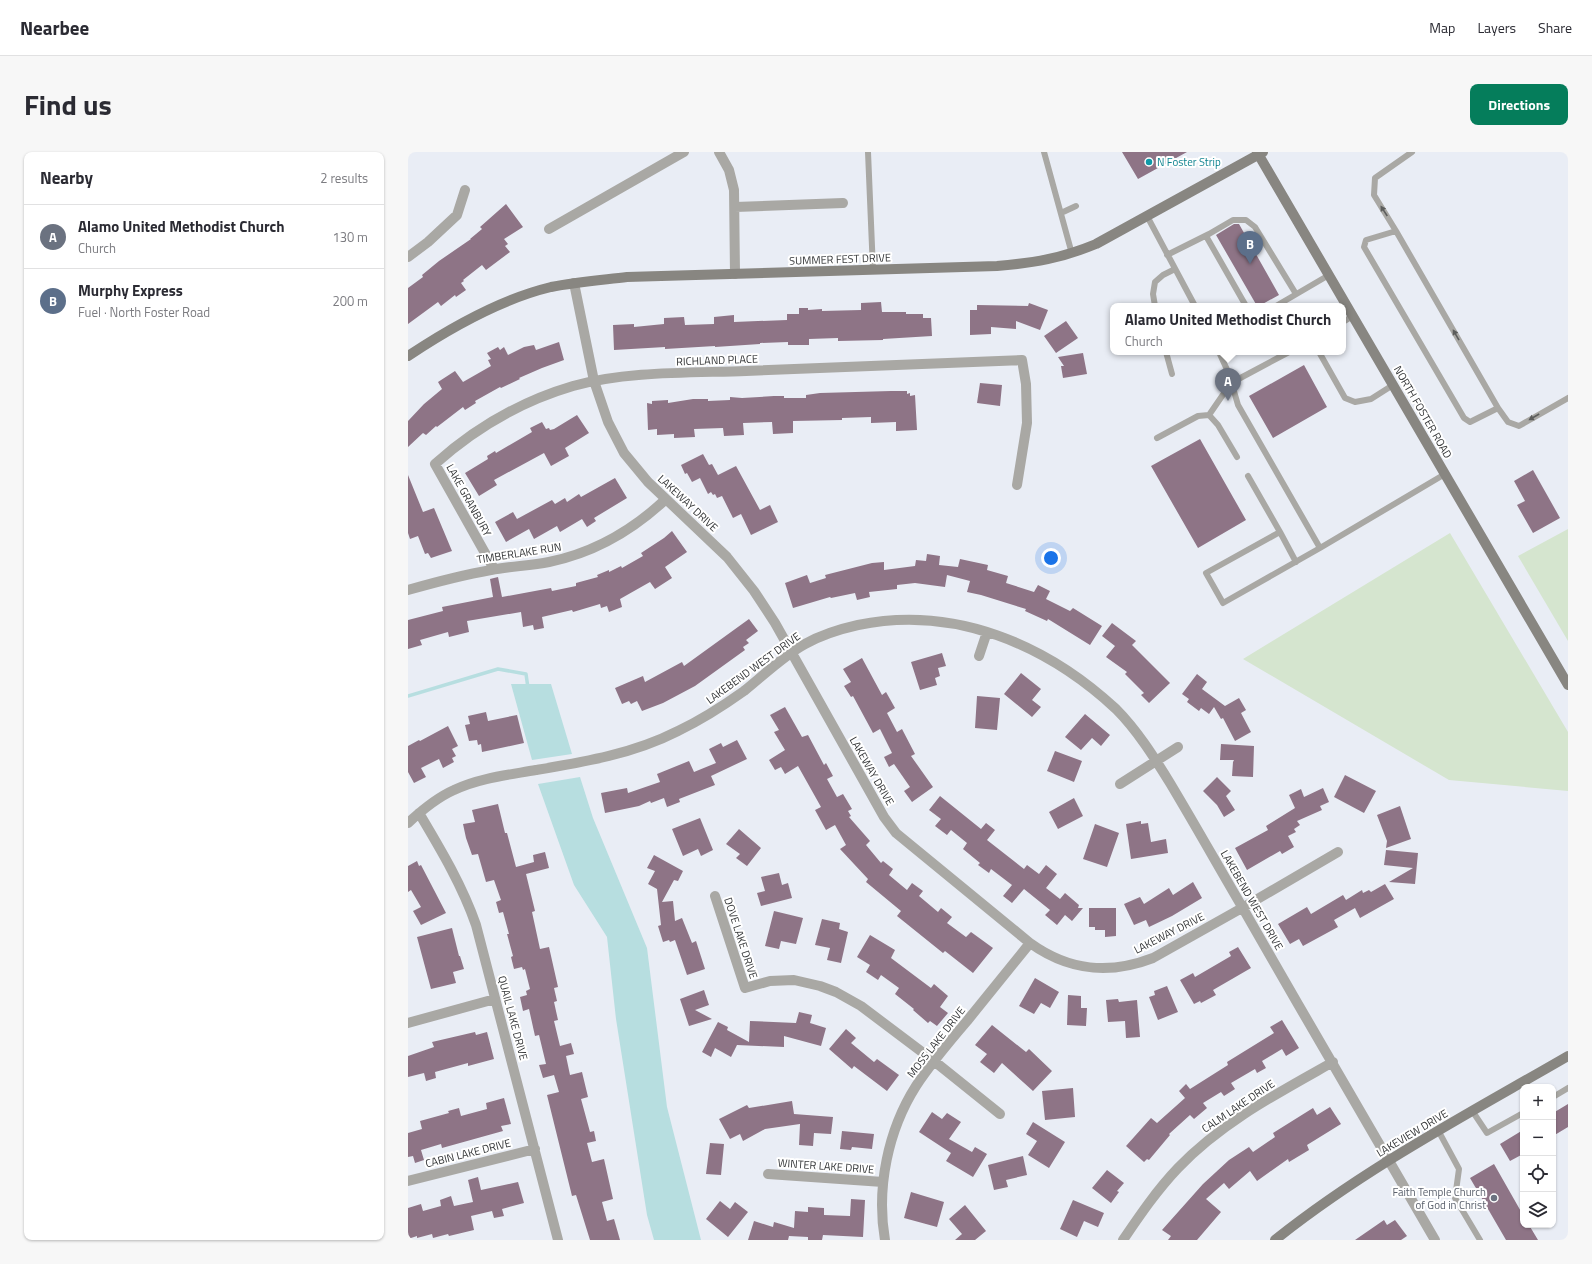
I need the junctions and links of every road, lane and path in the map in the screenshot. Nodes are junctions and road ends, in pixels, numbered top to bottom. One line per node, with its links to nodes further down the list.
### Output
1 (684, 152): 13 (street)
2 (718, 152): 10 (street)
3 (868, 152): 20 (lane)
4 (1044, 152): 11 (lane)
5 (1412, 152): 14 (lane, one-way to 5)
6 (1260, 153): 12 (street, SUMMER FEST DRIVE); 22 (street, NORTH FOSTER ROAD)
7 (465, 190): 18 (street)
8 (843, 203): 10 (street)
9 (1076, 206): 11 (lane)
10 (735, 207): 21 (street)
11 (1061, 213): 16 (lane)
12 (1147, 216): 16 (street, SUMMER FEST DRIVE); 17 (lane)
13 (549, 229)
14 (1396, 231): 43 (lane, one-way to 14); 43 (lane)
15 (1206, 236): 17 (lane); 24 (lane); 27 (lane)
16 (1072, 254): 20 (street, SUMMER FEST DRIVE)
17 (1167, 255): 19 (lane)
18 (408, 257)
19 (1175, 269): 25 (lane); 26 (lane)
20 (873, 270): 21 (street, SUMMER FEST DRIVE)
21 (736, 274): 23 (street, SUMMER FEST DRIVE)
22 (1329, 275): 24 (lane); 29 (street, NORTH FOSTER ROAD)
23 (574, 283): 37 (street, SUMMER FEST DRIVE); 39 (street, LAKEWAY DRIVE)
24 (1296, 294): 28 (lane)
25 (1154, 303)
26 (1194, 303)
27 (1244, 303)
28 (1281, 303)
29 (1345, 303)
30 (1346, 304): 31 (street, NORTH FOSTER ROAD)
31 (1353, 316): 32 (lane); 41 (street, NORTH FOSTER ROAD)
32 (1346, 320)
33 (1167, 355): 38 (lane)
34 (1220, 355): 40 (lane)
35 (1283, 355): 40 (lane)
36 (1321, 355): 41 (lane)
37 (408, 356)
38 (1172, 374)
39 (594, 382): 47 (street, RICHLAND PLACE); 50 (street, RICHLAND PLACE); 51 (street, LAKEWAY DRIVE)
40 (1231, 383): 44 (lane); 53 (lane)
41 (1393, 385): 48 (street, NORTH FOSTER ROAD)
42 (1568, 398): 43 (lane, one-way to 43)
43 (1498, 408)
44 (1209, 415): 45 (lane); 46 (lane)
45 (1157, 438)
46 (1237, 457)
47 (435, 464): 55 (street, LAKE GRANBURY)
48 (1445, 474): 53 (lane); 60 (street, NORTH FOSTER ROAD)
49 (1248, 476): 52 (lane)
50 (1017, 486)
51 (666, 499): 55 (street, TIMBERLAKE RUN); 58 (street, LAKEWAY DRIVE)
52 (1280, 532): 54 (lane); 54 (lane)
53 (1320, 548): 54 (lane)
54 (1296, 562)
55 (494, 569): 56 (street, TIMBERLAKE RUN)
56 (408, 590)
57 (987, 632): 58 (street, LAKEBEND WEST DRIVE); 59 (street); 62 (street, LAKEBEND WEST DRIVE)
58 (791, 653): 64 (street, LAKEBEND WEST DRIVE); 69 (street, LAKEWAY DRIVE)
59 (979, 656)
60 (1568, 685)
61 (1178, 747): 62 (street)
62 (1156, 762): 63 (street); 68 (street, LAKEBEND WEST DRIVE)
63 (1120, 784)
64 (419, 813): 65 (street, LAKEBEND WEST DRIVE); 70 (street, QUAIL LAKE DRIVE)
65 (408, 823)
66 (1338, 852): 68 (street, LAKEWAY DRIVE)
67 (715, 896): 73 (street, DOVE LAKE DRIVE)
68 (1242, 908): 69 (street, LAKEWAY DRIVE); 74 (street, LAKEBEND WEST DRIVE)
69 (1030, 944): 73 (street, MOSS LAKE DRIVE)
70 (495, 999): 71 (street); 81 (street, QUAIL LAKE DRIVE)
71 (408, 1023)
72 (1568, 1056): 77 (street, LAKEVIEW DRIVE)
73 (934, 1061): 78 (street); 85 (street, MOSS LAKE DRIVE)
74 (1333, 1062): 82 (street, LAKEBEND WEST DRIVE); 88 (street, CALM LAKE DRIVE)
75 (1568, 1088): 76 (lane)
76 (1556, 1095)
77 (1473, 1112): 79 (lane); 80 (street, LAKEVIEW DRIVE)
78 (1000, 1114)
79 (1520, 1115)
80 (1438, 1132): 82 (street, LAKEVIEW DRIVE); 91 (lane)
81 (535, 1149): 84 (street, CABIN LAKE DRIVE); 86 (street, QUAIL LAKE DRIVE)
82 (1389, 1160): 89 (street, LAKEVIEW DRIVE); 90 (street, LAKEBEND WEST DRIVE)
83 (768, 1174): 85 (street, WINTER LAKE DRIVE)
84 (408, 1181)
85 (883, 1182): 87 (street, MOSS LAKE DRIVE)
86 (558, 1240)
87 (885, 1240)
88 (1123, 1240)
89 (1275, 1240)
90 (1435, 1240)
91 (1480, 1240)

